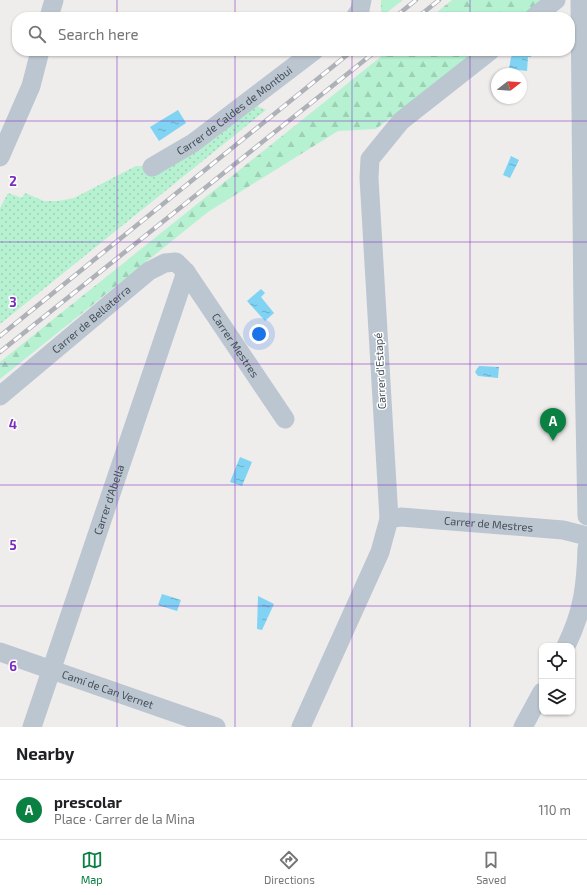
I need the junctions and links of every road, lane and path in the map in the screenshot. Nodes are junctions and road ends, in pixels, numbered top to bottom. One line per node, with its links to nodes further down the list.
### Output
1 (54, 0): 5 (street)
2 (362, 0): 6 (street)
3 (556, 0): 7 (street)
4 (580, 0): 16 (street)
5 (50, 12)
6 (358, 12)
7 (540, 12)
8 (39, 56): 11 (street)
9 (307, 56): 12 (street, Carrer de Caldes de Montbui)
10 (484, 56): 17 (street, Carrer d'Estapé)
11 (0, 157)
12 (152, 167)
13 (181, 267): 14 (street, Carrer de Bellaterra); 15 (street, Carrer Mestres); 22 (street, Carrer d'Abella)
14 (0, 396)
15 (285, 419)
16 (587, 516)
17 (389, 519): 18 (street, Carrer de Mestres); 26 (street, Carrer d'Estapé)
18 (587, 536)
19 (587, 548): 20 (street)
20 (567, 643)
21 (0, 652): 22 (street, Camí de Can Vernet)
22 (52, 668): 24 (street, Carrer d'Abella); 25 (street, Camí de Can Vernet)
23 (539, 698): 27 (street)
24 (32, 727)
25 (216, 727)
26 (301, 727)
27 (523, 727)

